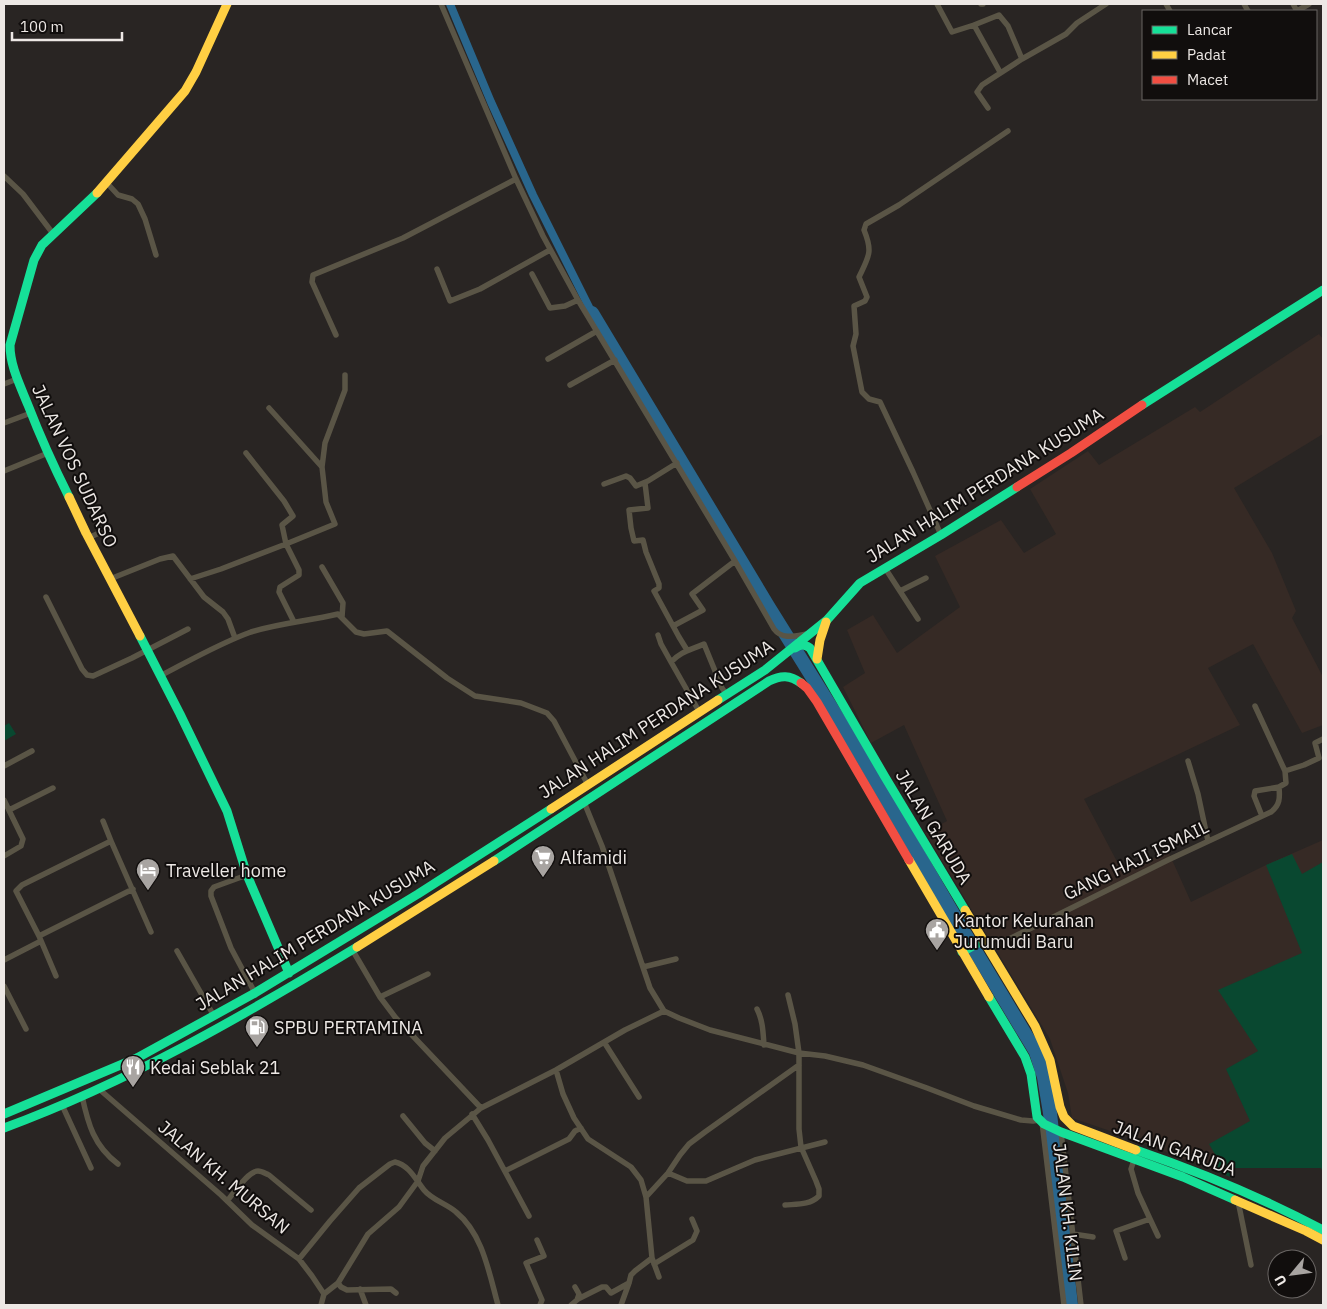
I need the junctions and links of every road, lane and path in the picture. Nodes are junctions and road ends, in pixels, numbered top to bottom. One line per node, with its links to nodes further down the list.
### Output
1 (227, 4): 12 (main road, JALAN VOS SUDARSO)
2 (441, 4): 11 (street)
3 (937, 4): 5 (street)
4 (1106, 4): 6 (street)
5 (974, 25): 6 (street); 7 (street)
6 (1022, 59): 7 (street)
7 (1000, 72): 8 (street)
8 (988, 108)
9 (1008, 131): 42 (street)
10 (4, 176): 13 (street)
11 (516, 179): 14 (street); 21 (street)
12 (106, 182): 13 (main road, JALAN VOS SUDARSO); 15 (street)
13 (54, 235): 22 (main road, JALAN VOS SUDARSO)
14 (550, 250): 16 (street); 19 (street)
15 (156, 255)
16 (437, 269)
17 (532, 274): 19 (street)
18 (1323, 290): 42 (main road, JALAN HALIM PERDANA KUSUMA)
19 (578, 300): 20 (street)
20 (597, 331): 23 (street); 24 (street)
21 (336, 336)
22 (7, 345): 26 (main road, JALAN VOS SUDARSO)
23 (548, 359)
24 (615, 360): 28 (street); 31 (street)
25 (345, 375): 37 (street)
26 (17, 379): 27 (street); 30 (main road, JALAN VOS SUDARSO)
27 (4, 384)
28 (570, 385)
29 (269, 408): 37 (street)
30 (31, 413): 33 (street); 34 (main road, JALAN VOS SUDARSO)
31 (649, 416): 32 (street); 36 (street)
32 (642, 420)
33 (4, 423)
34 (48, 453): 38 (street); 43 (main road, JALAN VOS SUDARSO)
35 (246, 453): 44 (street)
36 (677, 463): 39 (street); 45 (street)
37 (322, 467): 44 (street)
38 (4, 471)
39 (645, 483): 40 (street); 57 (street)
40 (604, 484)
41 (108, 529): 43 (street)
42 (941, 535): 47 (main road, JALAN HALIM PERDANA KUSUMA)
43 (88, 538): 49 (main road, JALAN VOS SUDARSO)
44 (286, 544): 50 (street); 56 (street)
45 (735, 561): 57 (street); 61 (street)
46 (322, 567): 53 (street)
47 (885, 568): 51 (street); 55 (main road, JALAN HALIM PERDANA KUSUMA)
48 (926, 578): 51 (street)
49 (110, 579): 50 (street); 62 (main road, JALAN VOS SUDARSO)
50 (190, 579): 60 (street)
51 (900, 591): 54 (street)
52 (46, 597): 62 (street)
53 (342, 617): 56 (street); 75 (street)
54 (918, 619)
55 (828, 620): 61 (main road, JALAN HALIM PERDANA KUSUMA); 64 (main road)
56 (294, 622): 60 (street)
57 (673, 626): 63 (street)
58 (188, 629): 62 (street)
59 (658, 635): 65 (street)
60 (235, 638): 66 (street)
61 (792, 646): 64 (main road, JALAN GARUDA); 67 (main road, JALAN HALIM PERDANA KUSUMA)
62 (147, 650): 66 (main road, JALAN VOS SUDARSO)
63 (687, 650): 65 (street); 67 (street)
64 (817, 659): 94 (main road, JALAN GARUDA)
65 (670, 662): 69 (street)
66 (160, 676): 89 (main road, JALAN VOS SUDARSO)
67 (727, 695): 69 (main road, JALAN HALIM PERDANA KUSUMA)
68 (1255, 706): 74 (street)
69 (700, 712): 75 (main road, JALAN HALIM PERDANA KUSUMA)
70 (1323, 739): 74 (street)
71 (32, 751): 73 (street)
72 (1188, 761): 85 (street)
73 (4, 766)
74 (1285, 771): 76 (street)
75 (588, 785): 83 (main road, JALAN HALIM PERDANA KUSUMA)
76 (1280, 787): 81 (street, GANG HAJI ISMAIL); 81 (street)
77 (52, 788): 80 (street)
78 (4, 800): 80 (street)
79 (584, 802): 86 (main road, JALAN HALIM PERDANA KUSUMA); 98 (main road, JALAN HALIM PERDANA KUSUMA); 101 (street)
80 (8, 810): 87 (street)
81 (1262, 816): 85 (street, GANG HAJI ISMAIL)
82 (103, 821): 84 (street)
83 (502, 839): 86 (main road); 88 (main road, JALAN HALIM PERDANA KUSUMA)
84 (111, 841): 91 (street); 93 (street)
85 (1208, 841): 95 (street, GANG HAJI ISMAIL)
86 (510, 850): 90 (main road, JALAN HALIM PERDANA KUSUMA)
87 (4, 856)
88 (451, 872): 90 (main road); 102 (main road, JALAN HALIM PERDANA KUSUMA)
89 (247, 875): 102 (main road, JALAN VOS SUDARSO); 106 (street)
90 (459, 884): 97 (main road, JALAN HALIM PERDANA KUSUMA)
91 (133, 889): 92 (street); 93 (street)
92 (151, 932)
93 (40, 939): 100 (street); 104 (street)
94 (980, 941): 95 (main road, JALAN GARUDA); 98 (main road)
95 (989, 949): 147 (main road, JALAN GARUDA)
96 (177, 951): 111 (street)
97 (353, 951): 108 (street); 118 (main road, JALAN HALIM PERDANA KUSUMA)
98 (964, 951): 126 (main road)
99 (676, 959): 101 (street)
100 (4, 960)
101 (643, 967): 110 (street)
102 (289, 973): 106 (main road, JALAN HALIM PERDANA KUSUMA)
103 (428, 974): 108 (street)
104 (56, 976)
105 (4, 986): 112 (street)
106 (255, 993): 111 (main road, JALAN HALIM PERDANA KUSUMA)
107 (788, 995): 115 (street)
108 (380, 997): 122 (street)
109 (757, 1009): 114 (street)
110 (664, 1011): 113 (street); 114 (street)
111 (214, 1016): 123 (main road, JALAN HALIM PERDANA KUSUMA)
112 (26, 1029)
113 (604, 1042): 117 (street); 120 (street)
114 (764, 1045): 115 (street)
115 (799, 1054): 116 (street); 126 (street)
116 (800, 1065): 131 (street); 137 (street)
117 (556, 1070): 122 (street); 128 (street)
118 (99, 1089): 119 (main road, JALAN HALIM PERDANA KUSUMA); 140 (street, JALAN KH. MURSAN)
119 (82, 1096): 121 (main road, JALAN HALIM PERDANA KUSUMA); 134 (street)
120 (639, 1097)
121 (62, 1105): 127 (main road, JALAN HALIM PERDANA KUSUMA); 135 (street)
122 (481, 1108): 124 (street)
123 (4, 1114)
124 (472, 1114): 132 (street); 136 (street)
125 (403, 1116): 132 (street)
126 (1042, 1122): 129 (main road, JALAN GARUDA); 171 (street, JALAN KH. KILIN)
127 (4, 1128)
128 (581, 1128): 136 (street); 139 (street)
129 (1059, 1131): 133 (main road, JALAN GARUDA); 148 (street, JALAN KH. KILIN)
130 (825, 1142): 131 (street)
131 (801, 1147): 137 (street); 142 (street)
132 (435, 1151): 138 (street)
133 (1134, 1160): 141 (main road, JALAN GARUDA); 146 (street)
134 (118, 1164)
135 (92, 1168)
136 (505, 1171): 144 (street)
137 (668, 1173): 139 (street)
138 (418, 1181): 154 (street); 158 (street); 167 (street)
139 (646, 1197): 155 (street)
140 (227, 1201): 143 (street); 154 (street, JALAN KH. MURSAN)
141 (1238, 1201): 152 (main road, JALAN GARUDA); 156 (street)
142 (785, 1205)
143 (311, 1210)
144 (529, 1216)
145 (692, 1218): 155 (street)
146 (1150, 1219): 149 (street); 153 (street)
147 (1323, 1230)
148 (1073, 1234): 150 (street); 172 (street, JALAN KH. KILIN)
149 (1158, 1236)
150 (1093, 1237)
151 (537, 1240): 168 (street)
152 (1323, 1240)
153 (1125, 1258)
154 (299, 1259): 163 (street, JALAN KH. MURSAN)
155 (653, 1261): 157 (street); 159 (street)
156 (1250, 1265)
157 (659, 1277)
158 (338, 1283): 161 (street); 163 (street)
159 (629, 1283): 164 (street); 170 (street)
160 (576, 1287): 164 (street)
161 (360, 1289): 162 (street); 166 (street)
162 (396, 1293)
163 (324, 1294): 165 (street)
164 (578, 1299): 169 (street)
165 (321, 1305)
166 (366, 1305)
167 (498, 1305)
168 (540, 1305)
169 (571, 1305)
170 (620, 1305)
171 (1064, 1305)
172 (1081, 1305)

